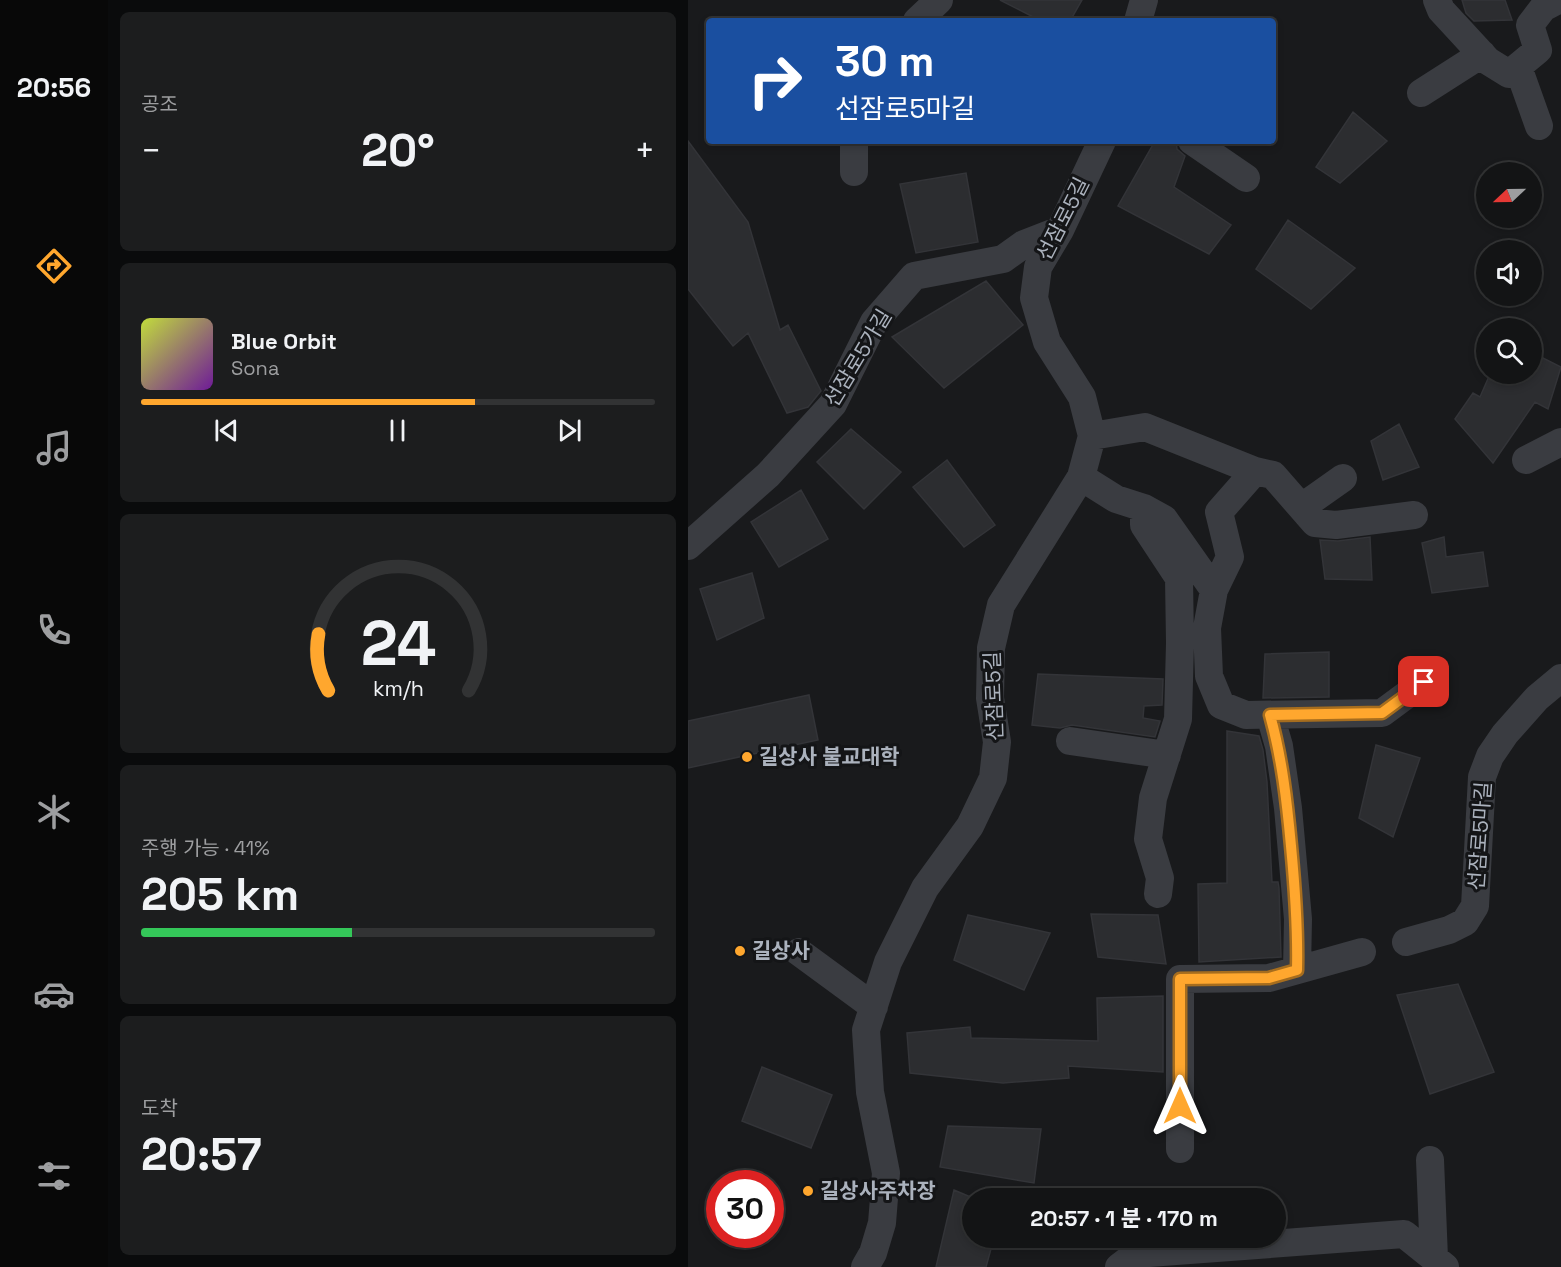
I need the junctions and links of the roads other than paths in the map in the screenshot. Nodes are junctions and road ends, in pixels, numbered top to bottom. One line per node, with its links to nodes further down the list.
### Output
1 (939, 0): 5 (street)
2 (1144, 0): 6 (street)
3 (1437, 0): 7 (street)
4 (1558, 0): 8 (street)
5 (920, 18)
6 (1139, 18)
7 (1482, 54): 8 (street); 9 (street)
8 (1518, 67): 10 (street)
9 (1421, 93)
10 (1540, 126)
11 (854, 144): 14 (street)
12 (1101, 144): 16 (street, 선잠로5길)
13 (1196, 144): 15 (street)
14 (854, 172)
15 (1246, 178)
16 (1060, 230): 17 (street, 선잠로5길); 26 (street, 선잠로5가길)
17 (1092, 436): 20 (street); 21 (street, 선잠로5길)
18 (1561, 442): 19 (street)
19 (1526, 460)
20 (1255, 471): 23 (street); 27 (street)
21 (1081, 477): 24 (street); 38 (street, 선잠로5길)
22 (1343, 478): 23 (street)
23 (1302, 507): 25 (street)
24 (1144, 508): 27 (street); 32 (street)
25 (1414, 515)
26 (688, 546)
27 (1214, 591): 30 (street)
28 (1561, 678): 34 (street, 선잠로5마길)
29 (1424, 682): 30 (street)
30 (1270, 715): 37 (street)
31 (1070, 741): 32 (street)
32 (1167, 755): 33 (street)
33 (1158, 894)
34 (1406, 942)
35 (799, 952): 38 (street)
36 (1362, 952): 37 (street)
37 (1297, 970): 39 (street)
38 (874, 1007): 42 (street, 선잠로5길)
39 (1180, 1149)
40 (1430, 1160): 41 (street)
41 (1439, 1263): 43 (street)
42 (865, 1267)
43 (1119, 1267)

